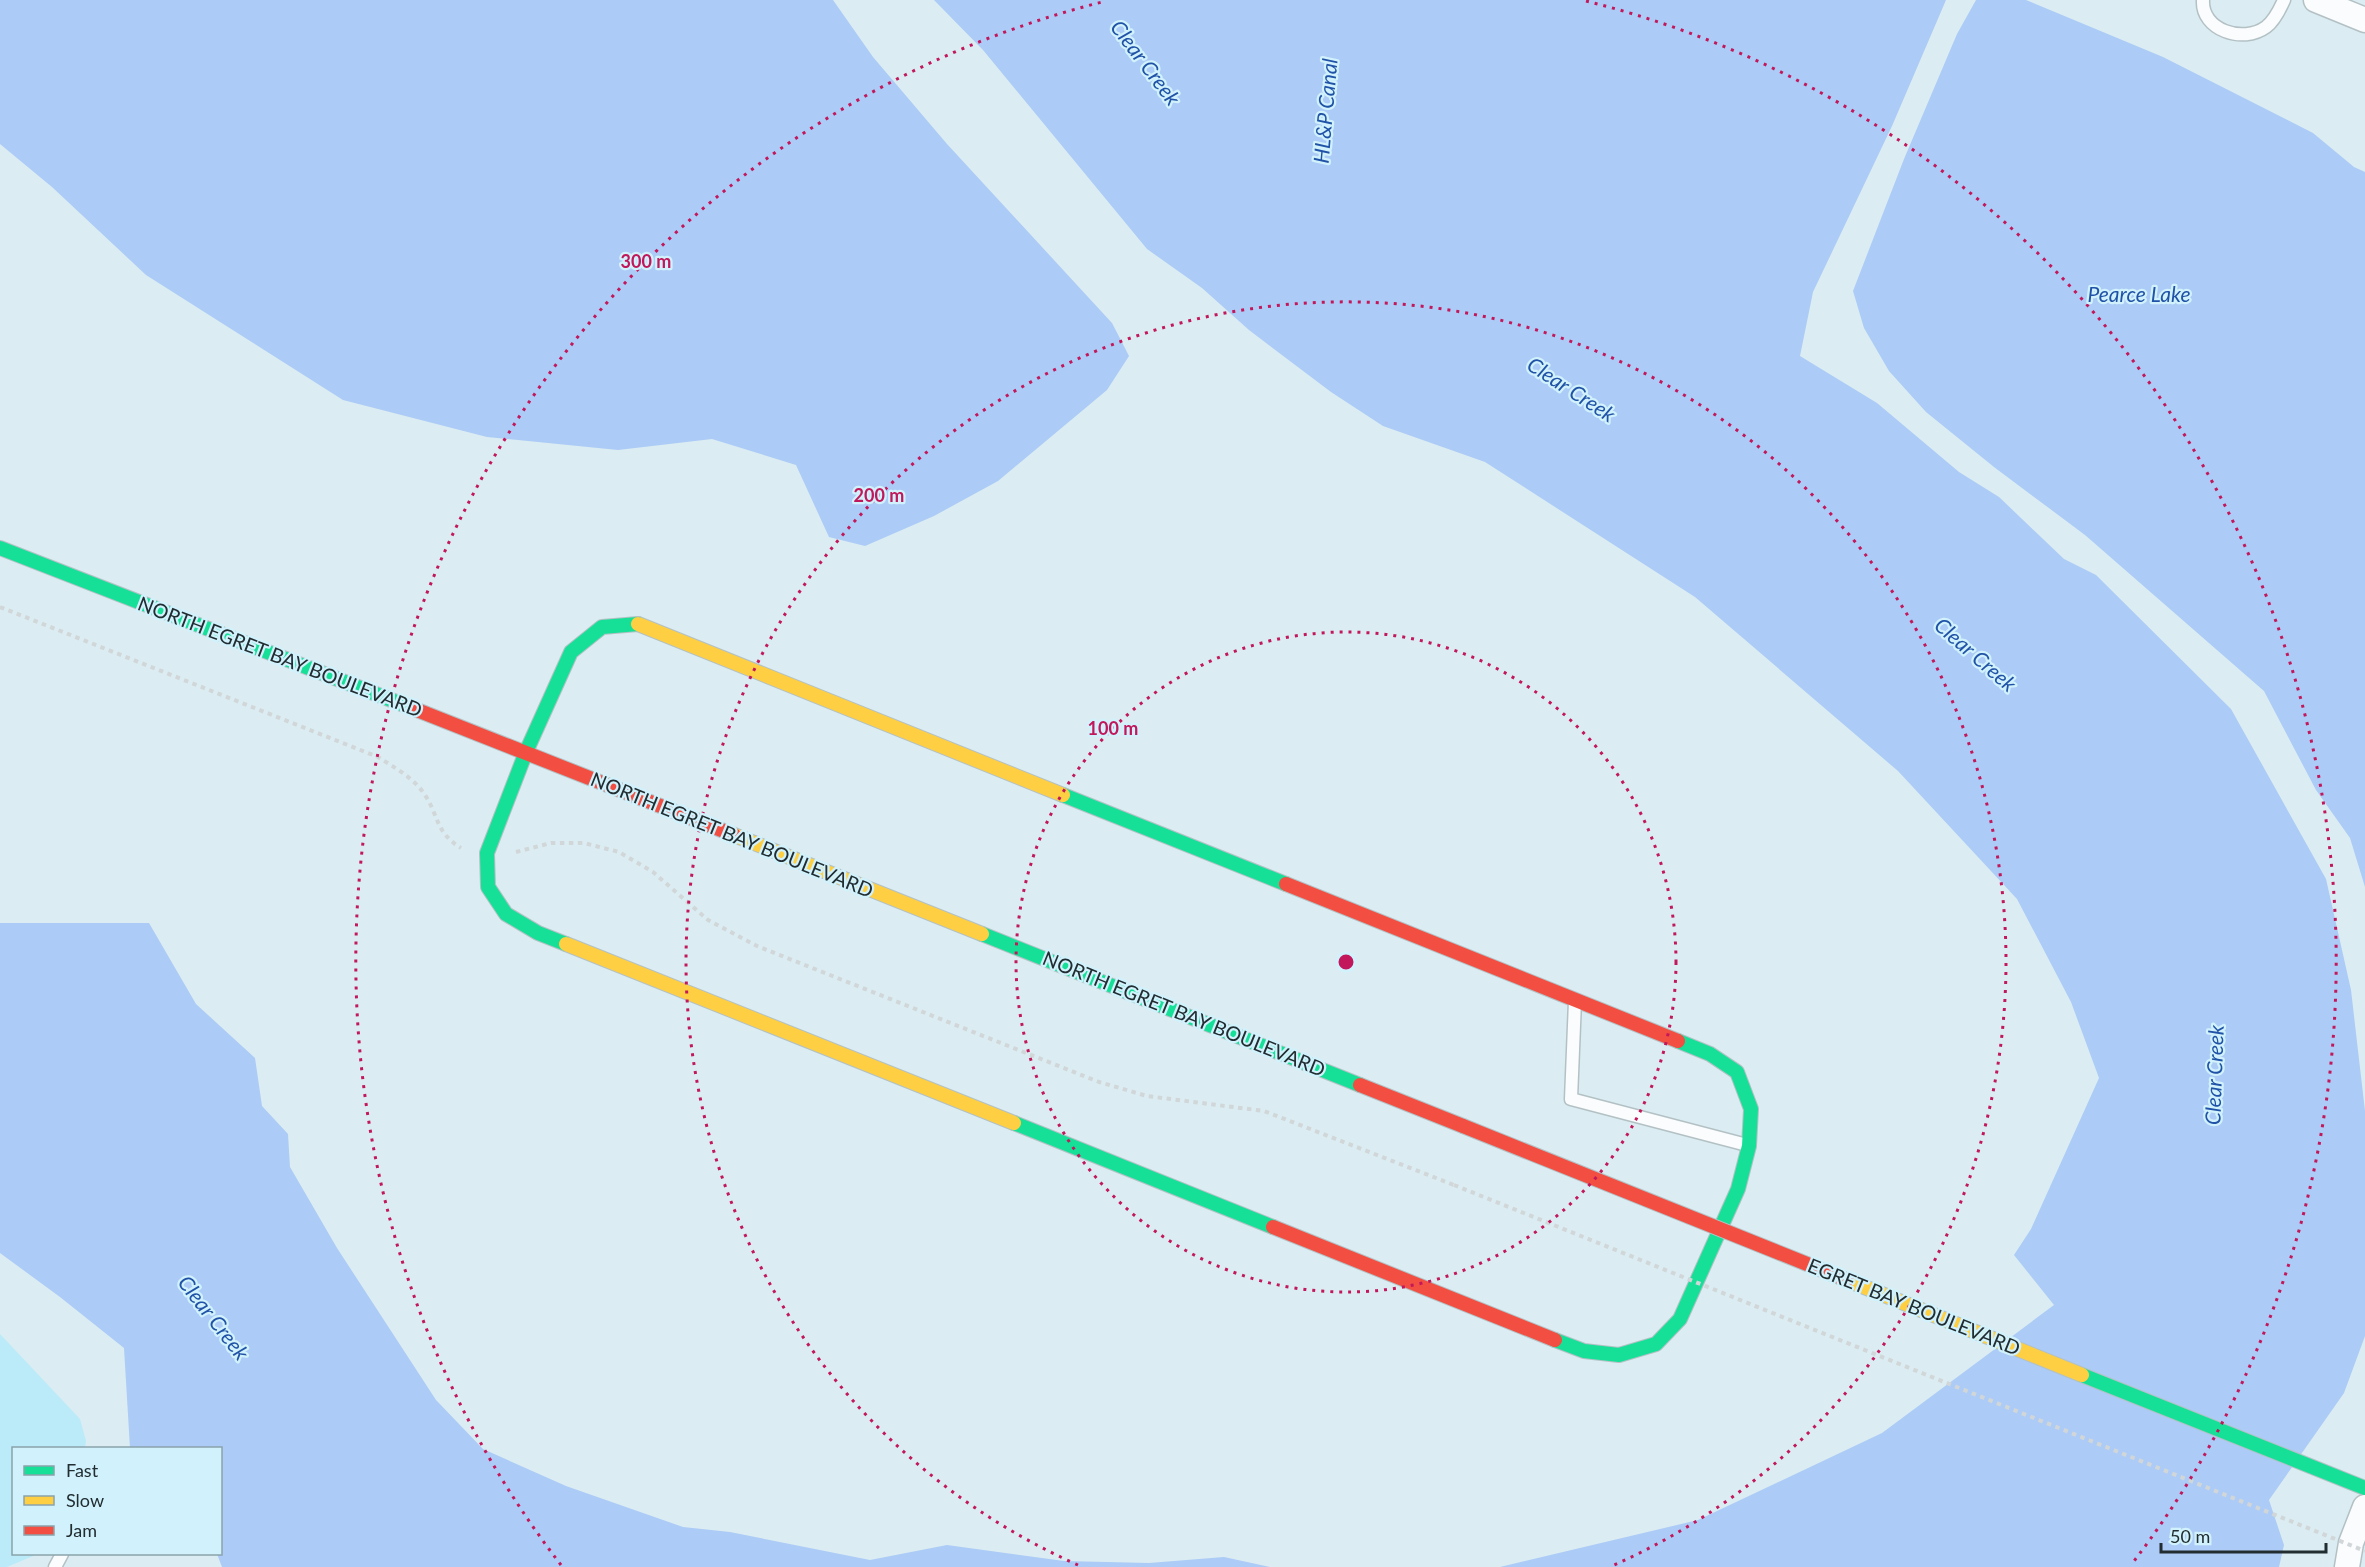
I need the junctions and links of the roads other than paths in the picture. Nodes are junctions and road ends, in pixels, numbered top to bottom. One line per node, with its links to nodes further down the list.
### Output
1 (2203, 0): 2 (lane)
2 (2284, 0)
3 (2316, 0): 4 (street)
4 (2365, 20)
5 (0, 548): 6 (street, NORTH EGRET BAY BOULEVARD)
6 (526, 752): 7 (street); 8 (street, NORTH EGRET BAY BOULEVARD); 9 (street)
7 (1575, 1000): 9 (street); 9 (lane)
8 (1463, 1125): 10 (street, EGRET BAY BOULEVARD, bridge)
9 (1749, 1146)
10 (2365, 1488)
11 (2365, 1507): 12 (street)
12 (2347, 1567)

